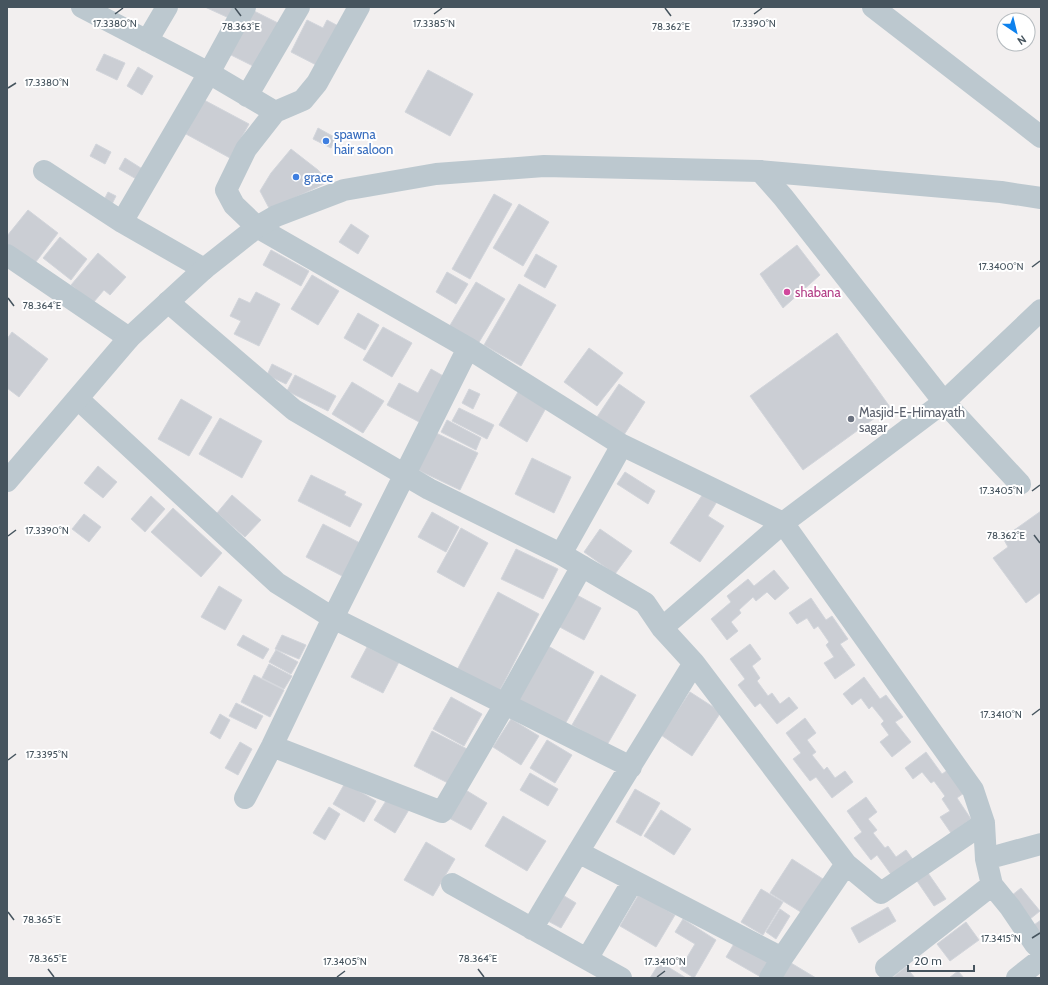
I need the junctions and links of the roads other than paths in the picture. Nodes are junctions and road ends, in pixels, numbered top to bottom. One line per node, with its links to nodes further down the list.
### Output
1 (82, 7): 7 (street)
2 (167, 7): 7 (street)
3 (244, 7): 8 (street)
4 (299, 7): 9 (street)
5 (359, 7): 10 (street)
6 (873, 7): 11 (street)
7 (147, 41): 8 (street)
8 (209, 73): 9 (street); 15 (street)
9 (247, 96): 10 (street)
10 (275, 112): 16 (street)
11 (1041, 137)
12 (760, 170): 14 (street); 16 (street); 24 (street)
13 (44, 171): 15 (street)
14 (1041, 198)
15 (122, 222): 18 (street)
16 (257, 227): 18 (street); 22 (street)
17 (7, 255): 21 (street)
18 (204, 269): 19 (street)
19 (168, 302): 21 (street); 26 (street)
20 (1041, 310): 24 (street)
21 (129, 338): 23 (street)
22 (468, 348): 25 (street); 26 (street)
23 (78, 399): 27 (street); 32 (street)
24 (944, 402): 28 (street); 29 (street)
25 (622, 445): 29 (street); 30 (street)
26 (405, 475): 30 (street); 32 (street)
27 (7, 481)
28 (1020, 484)
29 (783, 523): 33 (street); 39 (street)
30 (561, 554): 31 (street)
31 (582, 566): 33 (street); 35 (street)
32 (333, 618): 35 (street); 36 (street)
33 (662, 628): 34 (street)
34 (694, 662): 37 (street); 43 (street)
35 (505, 704): 36 (street); 37 (street)
36 (272, 746): 38 (street)
37 (631, 767): 41 (street)
38 (244, 798)
39 (984, 823): 42 (street); 43 (street)
40 (1041, 844): 42 (street)
41 (578, 852): 44 (street); 47 (street)
42 (986, 859): 46 (street)
43 (846, 864): 49 (street)
44 (633, 881): 49 (street); 50 (street)
45 (452, 884): 47 (street)
46 (992, 886): 48 (street); 52 (street)
47 (532, 929): 50 (street)
48 (1041, 950)
49 (782, 958): 54 (street)
50 (588, 959): 53 (street)
51 (1041, 959): 55 (street)
52 (886, 968)
53 (621, 978)
54 (770, 978)
55 (1017, 978)

